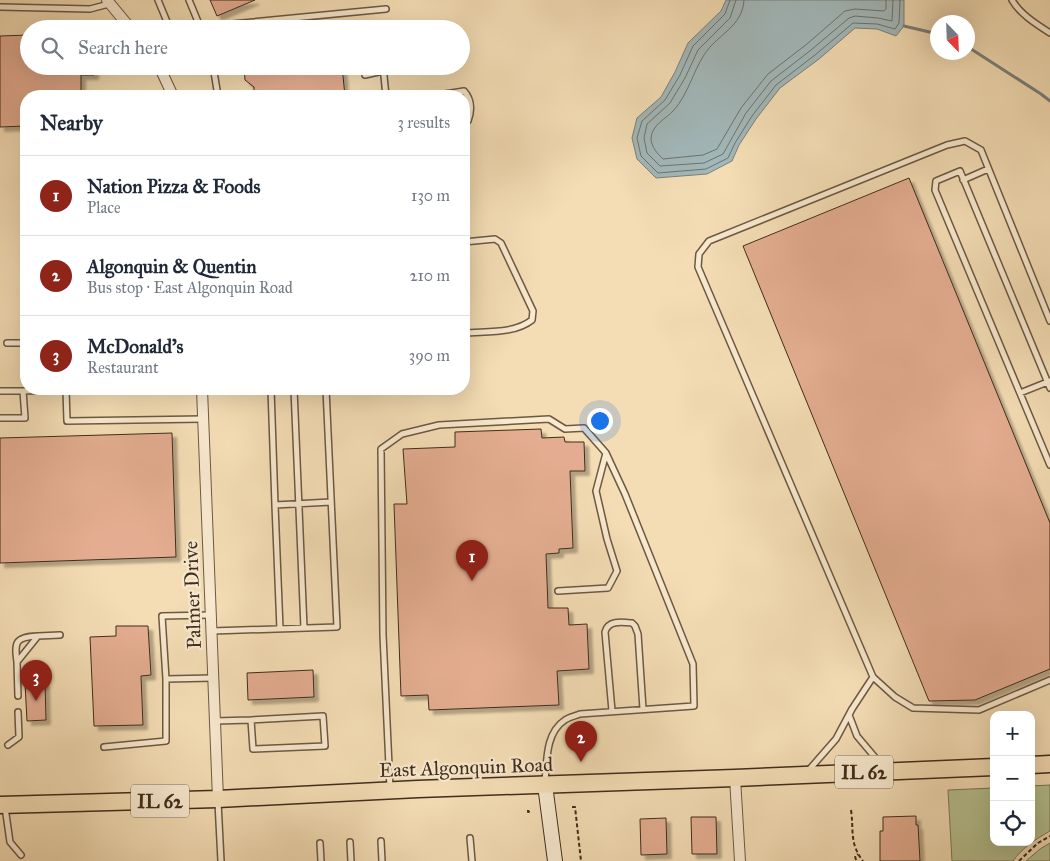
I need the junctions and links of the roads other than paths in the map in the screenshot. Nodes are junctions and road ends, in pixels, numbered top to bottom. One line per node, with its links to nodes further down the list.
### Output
1 (158, 0): 8 (lane)
2 (189, 0): 9 (lane)
3 (1012, 0): 11 (lane)
4 (108, 2): 5 (lane); 7 (street)
5 (0, 7)
6 (386, 9): 10 (lane)
7 (123, 20)
8 (166, 20)
9 (197, 20)
10 (273, 20)
11 (1050, 33)
12 (163, 75): 15 (street)
13 (214, 75): 16 (lane)
14 (384, 75): 17 (lane)
15 (170, 90)
16 (217, 90)
17 (385, 90)
18 (988, 169): 19 (lane); 21 (lane); 51 (lane)
19 (964, 180): 25 (lane); 29 (lane)
20 (470, 241): 22 (lane)
21 (1050, 321)
22 (470, 333)
23 (6, 343): 24 (lane)
24 (20, 343)
25 (1049, 381): 26 (lane); 29 (lane)
26 (1050, 388)
27 (0, 391): 28 (lane)
28 (20, 391)
29 (1020, 393): 39 (lane)
30 (23, 395): 36 (lane)
31 (66, 395): 37 (lane)
32 (202, 395): 37 (street, Palmer Drive)
33 (271, 395): 42 (lane)
34 (294, 395): 41 (lane)
35 (326, 395): 40 (lane)
36 (0, 418)
37 (203, 419): 44 (street, Palmer Drive)
38 (606, 452): 43 (lane); 56 (lane); 71 (lane)
39 (1050, 465)
40 (331, 502): 41 (lane); 45 (lane)
41 (300, 504): 42 (lane); 45 (lane)
42 (275, 505): 46 (lane)
43 (558, 591)
44 (211, 615): 47 (street, Palmer Drive); 53 (lane)
45 (304, 628): 46 (lane)
46 (280, 629): 47 (lane)
47 (211, 631): 52 (street, Palmer Drive)
48 (60, 635): 49 (lane)
49 (38, 636): 50 (lane); 50 (lane)
50 (17, 662): 55 (lane)
51 (873, 677): 54 (lane); 59 (lane)
52 (213, 678): 53 (lane); 61 (street, Palmer Drive)
53 (166, 679): 63 (lane)
54 (1050, 680)
55 (18, 696)
56 (643, 709): 57 (lane); 57 (lane)
57 (612, 711): 70 (lane)
58 (18, 712): 62 (lane)
59 (849, 715): 67 (lane); 68 (lane)
60 (251, 720): 60 (lane); 61 (lane)
61 (215, 721): 72 (street, Palmer Drive)
62 (8, 745)
63 (104, 747)
64 (1050, 764): 65 (main road)
65 (1035, 765)
66 (990, 767): 67 (main road, East Algonquin Road / IL 62)
67 (886, 772): 68 (main road, East Algonquin Road / IL 62)
68 (804, 775): 69 (main road, East Algonquin Road / IL 62)
69 (735, 778): 70 (main road, East Algonquin Road / IL 62); 85 (street)
70 (545, 785): 71 (main road, East Algonquin Road / IL 62); 84 (main road)
71 (390, 791): 72 (main road, East Algonquin Road / IL 62)
72 (218, 799): 73 (main road, East Algonquin Road / IL 62); 79 (lane)
73 (2, 805): 78 (lane)
74 (470, 838): 83 (lane)
75 (382, 841): 82 (lane)
76 (350, 842): 81 (lane)
77 (320, 843): 80 (lane)
78 (21, 855)
79 (221, 861)
80 (321, 861)
81 (351, 861)
82 (382, 861)
83 (472, 861)
84 (555, 861)
85 (740, 861)

